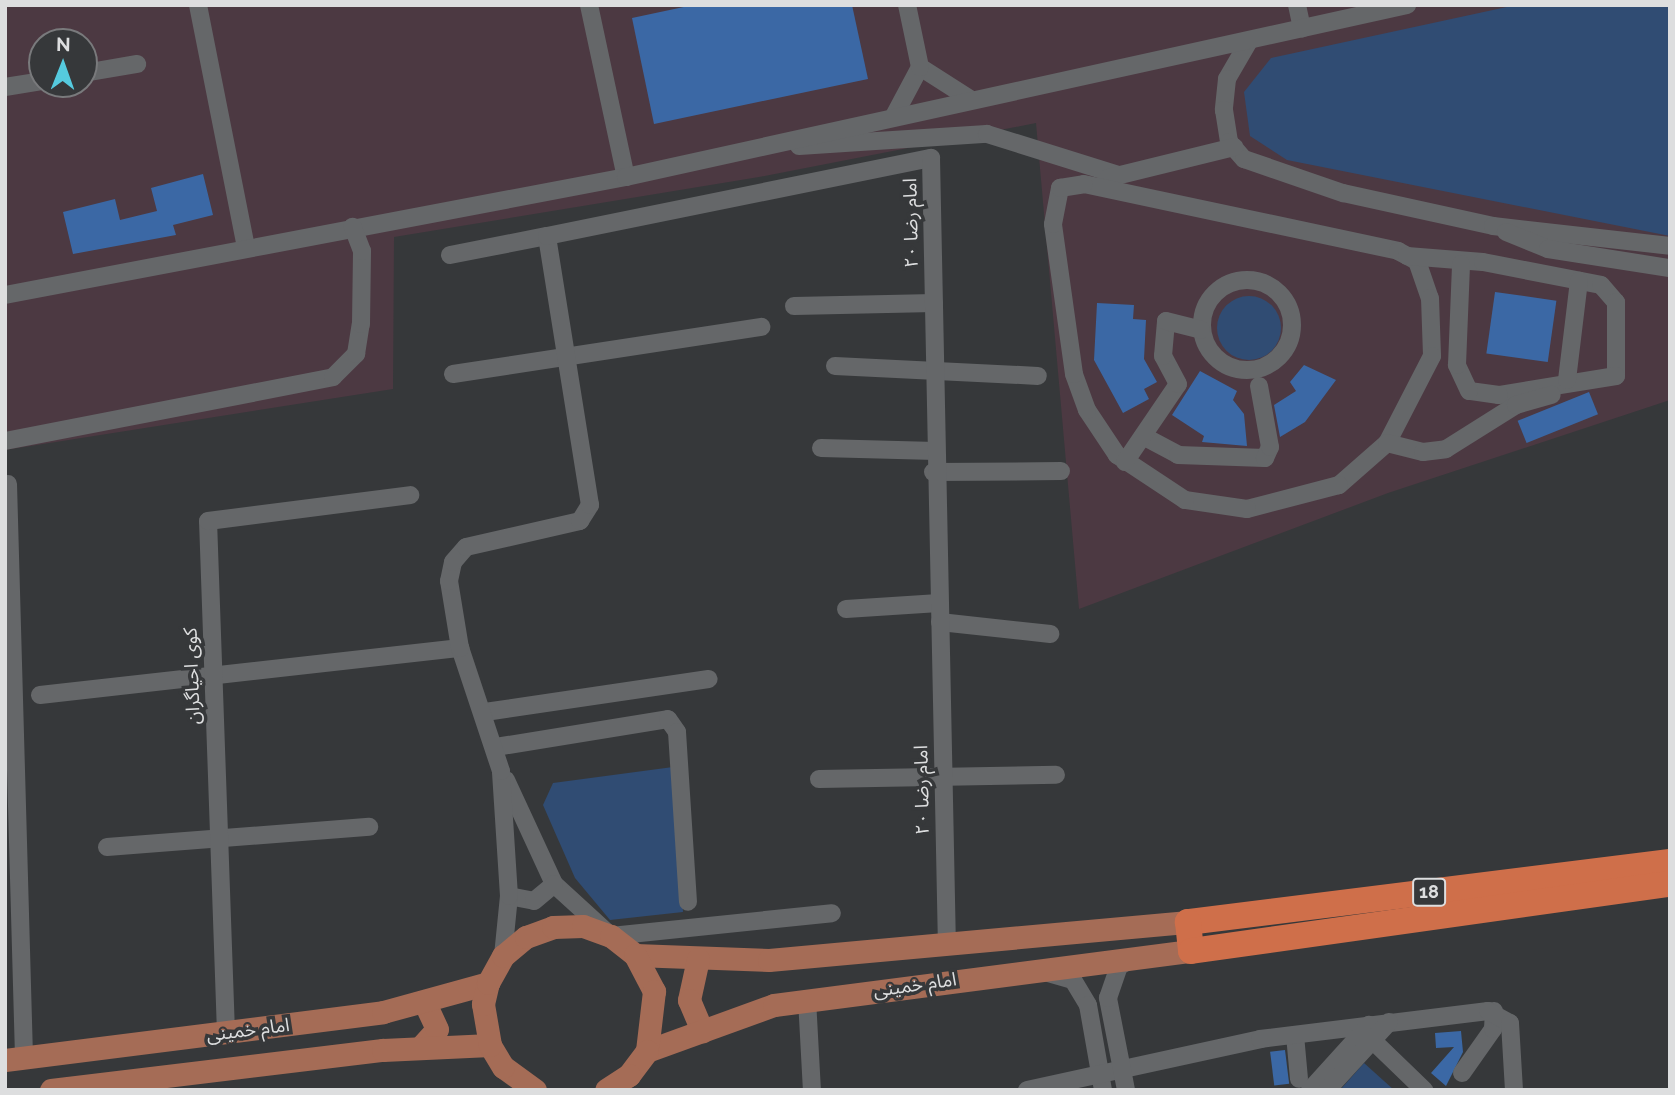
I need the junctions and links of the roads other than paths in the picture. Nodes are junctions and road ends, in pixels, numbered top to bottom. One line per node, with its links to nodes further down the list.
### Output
1 (198, 5): 25 (street)
2 (589, 5): 18 (street)
3 (907, 5): 9 (street)
4 (1297, 5): 6 (street)
5 (1407, 5): 6 (street)
6 (1302, 28): 7 (street)
7 (1249, 41): 13 (street); 15 (street)
8 (137, 64): 10 (street)
9 (920, 67): 13 (street); 14 (street)
10 (98, 71)
11 (28, 83): 12 (street)
12 (5, 87)
13 (970, 99): 14 (street)
14 (894, 116): 16 (street)
15 (1234, 147): 17 (street); 21 (street)
16 (754, 148): 17 (street); 18 (street)
17 (1127, 174): 19 (street); 20 (street)
18 (626, 177): 22 (street)
19 (1084, 184): 20 (street); 49 (street)
20 (1136, 195): 27 (street)
21 (1493, 226): 24 (street); 29 (street)
22 (354, 227): 25 (street); 45 (street)
23 (547, 236): 26 (street); 32 (street, امام رضا ۲۰); 36 (street)
24 (1670, 246)
25 (246, 247): 31 (street)
26 (450, 256)
27 (1407, 256): 28 (street); 46 (street)
28 (1461, 264): 30 (street); 41 (street)
29 (1670, 268)
30 (1579, 281): 41 (street); 41 (street)
31 (5, 295)
32 (934, 303): 33 (street); 38 (street, امام رضا ۲۰)
33 (794, 306)
34 (761, 327): 36 (street)
35 (1201, 330): 35 (street); 44 (street)
36 (566, 353): 39 (street); 58 (street)
37 (835, 366): 38 (street)
38 (935, 372): 40 (street); 48 (street, امام رضا ۲۰)
39 (453, 374)
40 (1038, 376)
41 (1567, 380)
42 (1259, 386): 44 (street)
43 (1552, 396): 46 (street)
44 (1143, 436): 49 (street)
45 (5, 441)
46 (1387, 443): 49 (street)
47 (821, 448): 48 (street)
48 (936, 451): 51 (street, امام رضا ۲۰)
49 (1125, 461)
50 (1061, 471): 51 (street)
51 (933, 472): 54 (street, امام رضا ۲۰)
52 (8, 484): 99 (street)
53 (410, 495): 59 (street, کوی احیاگران)
54 (939, 603): 55 (street); 56 (street, امام رضا ۲۰)
55 (846, 608)
56 (940, 622): 57 (street); 66 (street, امام رضا ۲۰)
57 (1050, 634)
58 (460, 648): 59 (street); 62 (street)
59 (214, 678): 61 (street); 69 (street, کوی احیاگران)
60 (709, 679): 62 (street)
61 (40, 695)
62 (485, 712): 63 (street)
63 (496, 747): 64 (street); 76 (street)
64 (501, 771): 72 (street); 75 (street)
65 (1056, 775): 66 (street)
66 (942, 777): 67 (street); 81 (street, امام رضا ۲۰)
67 (819, 779)
68 (369, 827): 69 (street)
69 (219, 838): 70 (street); 94 (street, کوی احیاگران)
70 (107, 846)
71 (1670, 862): 79 (highway, 18)
72 (554, 884): 75 (street); 80 (street)
73 (1670, 884): 74 (highway, 18)
74 (1609, 891): 77 (highway, 18); 82 (highway, 18)
75 (509, 896): 84 (street)
76 (688, 902)
77 (1670, 902)
78 (832, 913): 80 (street)
79 (1188, 922): 81 (main road, امام خمینی); 82 (highway)
80 (611, 936): 83 (main road); 84 (main road)
81 (947, 946): 86 (main road, امام خمینی)
82 (1191, 951): 85 (main road, امام خمینی)
83 (635, 955): 86 (main road, امام خمینی); 98 (main road)
84 (503, 956): 88 (main road)
85 (1137, 956): 87 (main road, امام خمینی); 100 (street)
86 (698, 959): 92 (main road)
87 (1031, 969): 89 (main road, امام خمینی); 102 (street)
88 (488, 983): 90 (main road, امام خمینی); 96 (main road)
89 (807, 999): 92 (main road, امام خمینی); 107 (street)
90 (425, 1003): 94 (main road, امام خمینی); 97 (main road)
91 (1494, 1011): 93 (street); 101 (street); 112 (street)
92 (702, 1031): 98 (main road, امام خمینی)
93 (1368, 1032): 95 (street); 103 (street); 110 (street); 111 (street)
94 (226, 1033): 99 (main road, امام خمینی)
95 (1295, 1035): 100 (street); 103 (street)
96 (490, 1045): 97 (main road, امام خمینی); 105 (main road)
97 (421, 1048): 104 (main road, امام خمینی)
98 (647, 1051): 106 (main road)
99 (15, 1059)
100 (1121, 1066): 102 (street); 109 (street)
101 (1462, 1073)
102 (1102, 1081): 108 (street)
103 (1305, 1085)
104 (51, 1090)
105 (535, 1090)
106 (606, 1090)
107 (811, 1090)
108 (1027, 1090)
109 (1126, 1090)
110 (1327, 1090)
111 (1424, 1090)
112 (1514, 1090)

